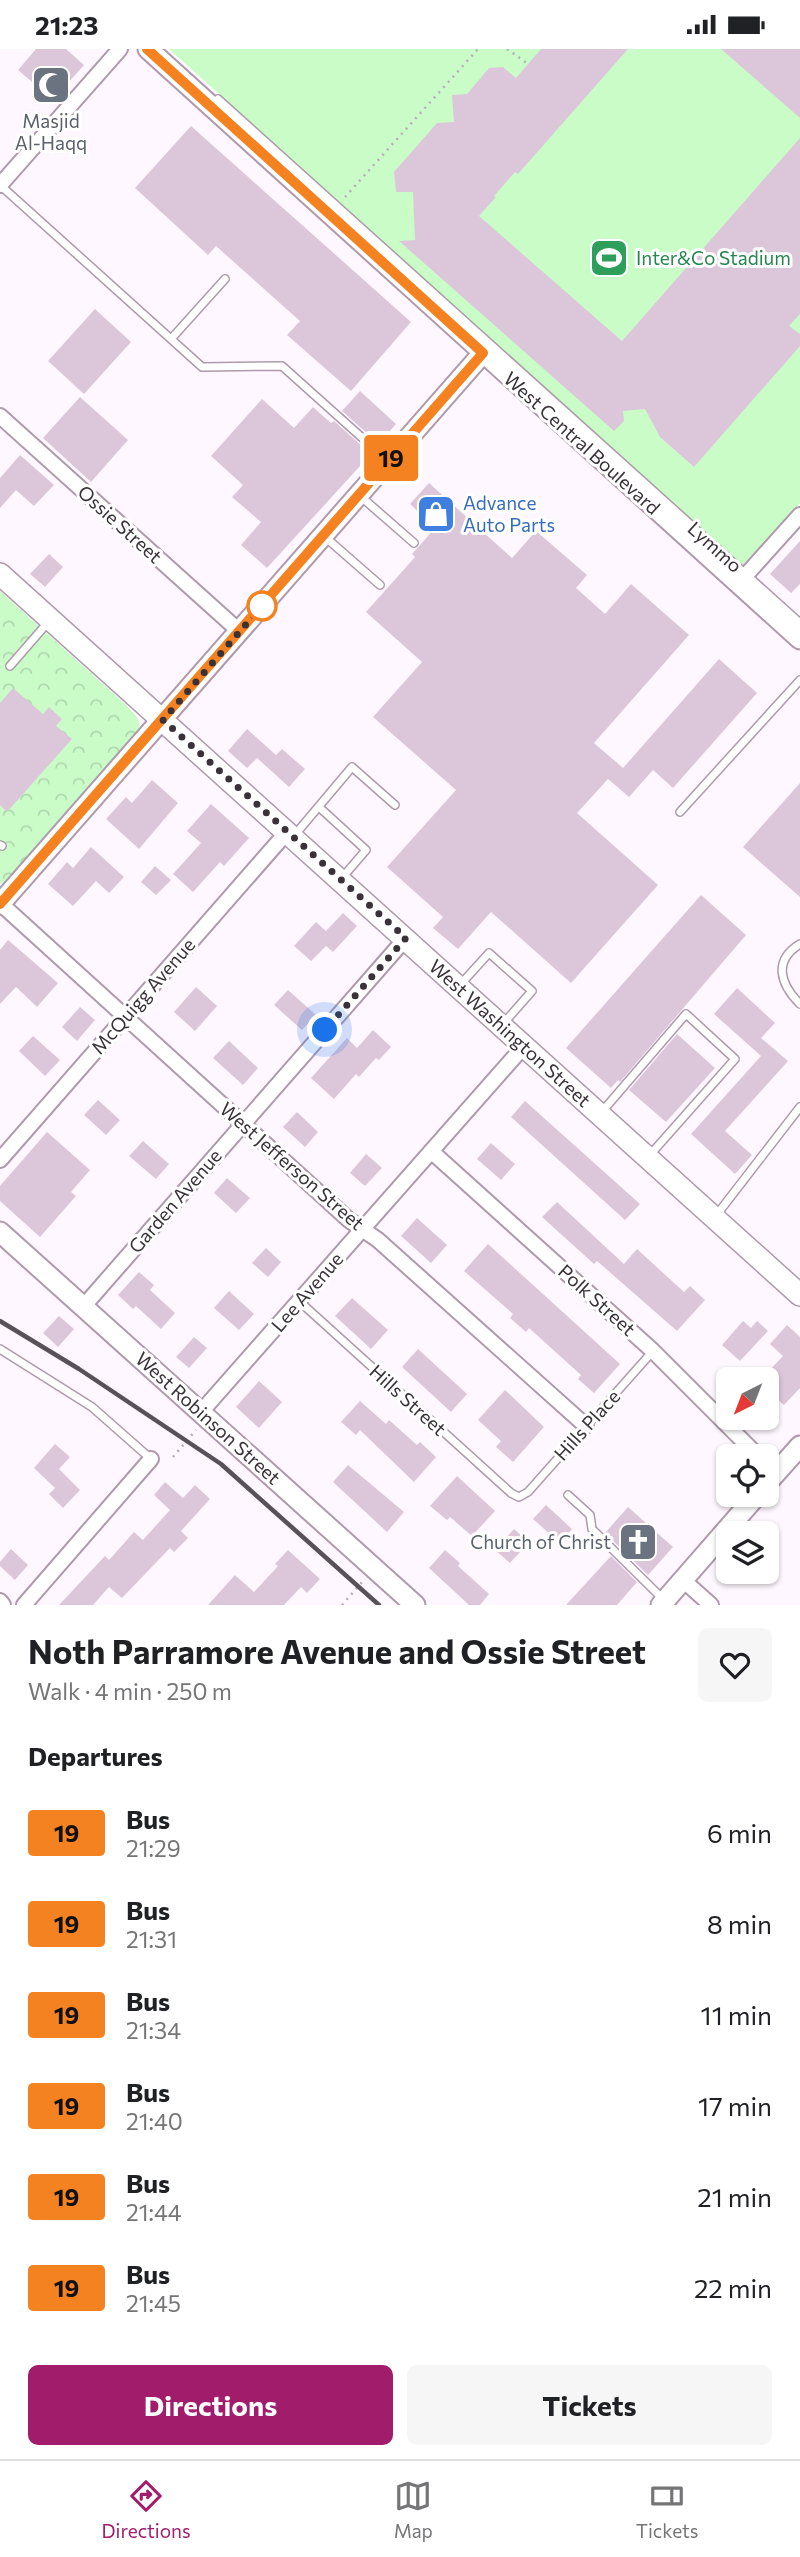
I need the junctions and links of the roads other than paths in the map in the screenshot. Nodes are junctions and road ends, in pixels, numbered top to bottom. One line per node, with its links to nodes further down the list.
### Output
1 (120, 49): 4 (street)
2 (148, 49): 7 (street, West Central Boulevard)
3 (209, 91): 15 (lane, Lymmo)
4 (0, 185): 6 (lane)
5 (225, 279): 6 (lane)
6 (171, 339): 9 (lane)
7 (483, 353): 9 (street); 15 (street, West Central Boulevard)
8 (0, 416): 19 (street, Ossie Street)
9 (388, 462): 10 (street)
10 (359, 495): 12 (street); 13 (lane)
11 (800, 515): 15 (street)
12 (324, 536): 16 (lane); 19 (street)
13 (414, 543)
14 (0, 574): 17 (main road, West Washington Street)
15 (743, 580): 18 (lane, Lymmo); 20 (street, West Central Boulevard)
16 (380, 586)
17 (51, 620): 21 (lane); 23 (main road, West Washington Street)
18 (800, 623)
19 (239, 631): 23 (street)
20 (800, 639)
21 (10, 666)
22 (800, 680): 26 (lane)
23 (163, 720): 27 (main road, West Washington Street); 29 (street)
24 (395, 805): 25 (lane)
25 (319, 807): 27 (lane); 28 (lane)
26 (680, 812)
27 (290, 835): 28 (main road, West Washington Street); 34 (street, McQuigg Avenue)
28 (340, 880): 30 (main road, West Washington Street)
29 (0, 903): 34 (street, West Jefferson Street)
30 (406, 938): 32 (main road, West Washington Street); 39 (street, Garden Avenue)
31 (800, 944): 33 (lane)
32 (459, 987): 35 (main road, West Washington Street); 35 (lane)
33 (800, 1004)
34 (125, 1015): 39 (street, West Jefferson Street); 42 (street, McQuigg Avenue)
35 (501, 1025): 36 (main road, West Washington Street)
36 (524, 1046): 38 (main road, West Washington Street); 40 (street, Lee Avenue)
37 (800, 1107): 43 (lane)
38 (600, 1114): 41 (main road, West Washington Street); 41 (lane)
39 (243, 1123): 44 (street, West Jefferson Street); 48 (street, Garden Avenue)
40 (431, 1151): 44 (street, Lee Avenue); 50 (street, Polk Street)
41 (648, 1157): 43 (main road, West Washington Street)
42 (0, 1160)
43 (715, 1217): 46 (main road, West Washington Street)
44 (362, 1229): 47 (street, Lee Avenue); 52 (street, West Jefferson Street)
45 (0, 1232): 48 (street, West Robinson Street)
46 (800, 1295)
47 (299, 1301): 51 (street, Lee Avenue); 58 (lane, Hills Street)
48 (83, 1307): 51 (street, West Robinson Street)
49 (0, 1349): 55 (lane)
50 (653, 1351): 52 (lane, Hills Place); 53 (street, Polk Street)
51 (201, 1412): 63 (street, West Robinson Street)
52 (586, 1426): 58 (lane, Hills Place)
53 (746, 1444)
54 (800, 1445): 56 (street)
55 (151, 1459): 62 (street)
56 (779, 1465)
57 (568, 1495): 61 (lane)
58 (519, 1496)
59 (747, 1507): 60 (street)
60 (683, 1580): 61 (street); 64 (street)
61 (663, 1603)
62 (24, 1605)
63 (415, 1605)
64 (711, 1605)

